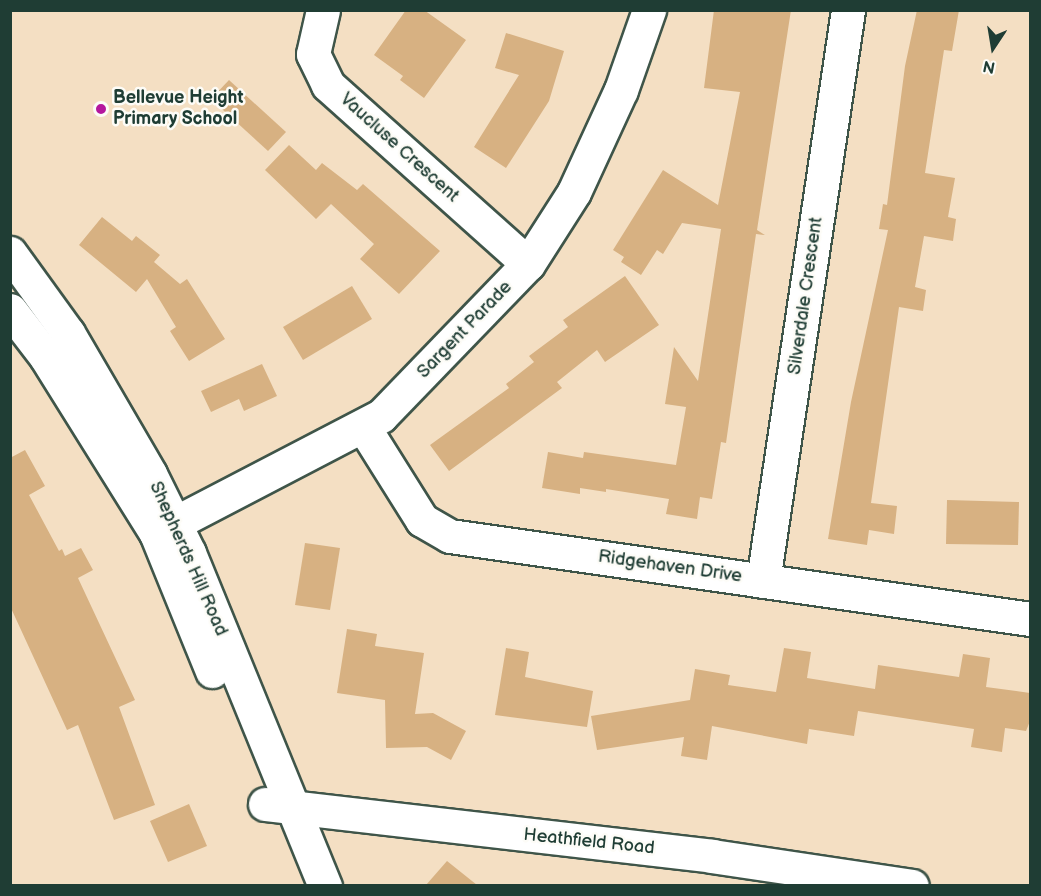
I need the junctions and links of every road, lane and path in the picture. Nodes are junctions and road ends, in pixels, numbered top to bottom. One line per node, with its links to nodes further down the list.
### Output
1 (323, 10): 5 (street, Vaucluse Crescent)
2 (648, 10): 5 (street, Sargent Parade)
3 (848, 10): 9 (street, Silverdale Crescent)
4 (10, 253): 8 (street, Shepherds Hill Road)
5 (528, 264): 7 (street, Sargent Parade)
6 (10, 310): 8 (street, Shepherds Hill Road)
7 (363, 426): 8 (street, Sargent Parade); 9 (street, Ridgehaven Drive)
8 (166, 529): 11 (street, Shepherds Hill Road)
9 (764, 581): 10 (street, Ridgehaven Drive)
10 (1030, 619)
11 (278, 806): 12 (street, Shepherds Hill Road); 13 (street, Shepherds Hill Road); 14 (street, Heathfield Road)
12 (302, 885)
13 (325, 885)
14 (912, 885)

